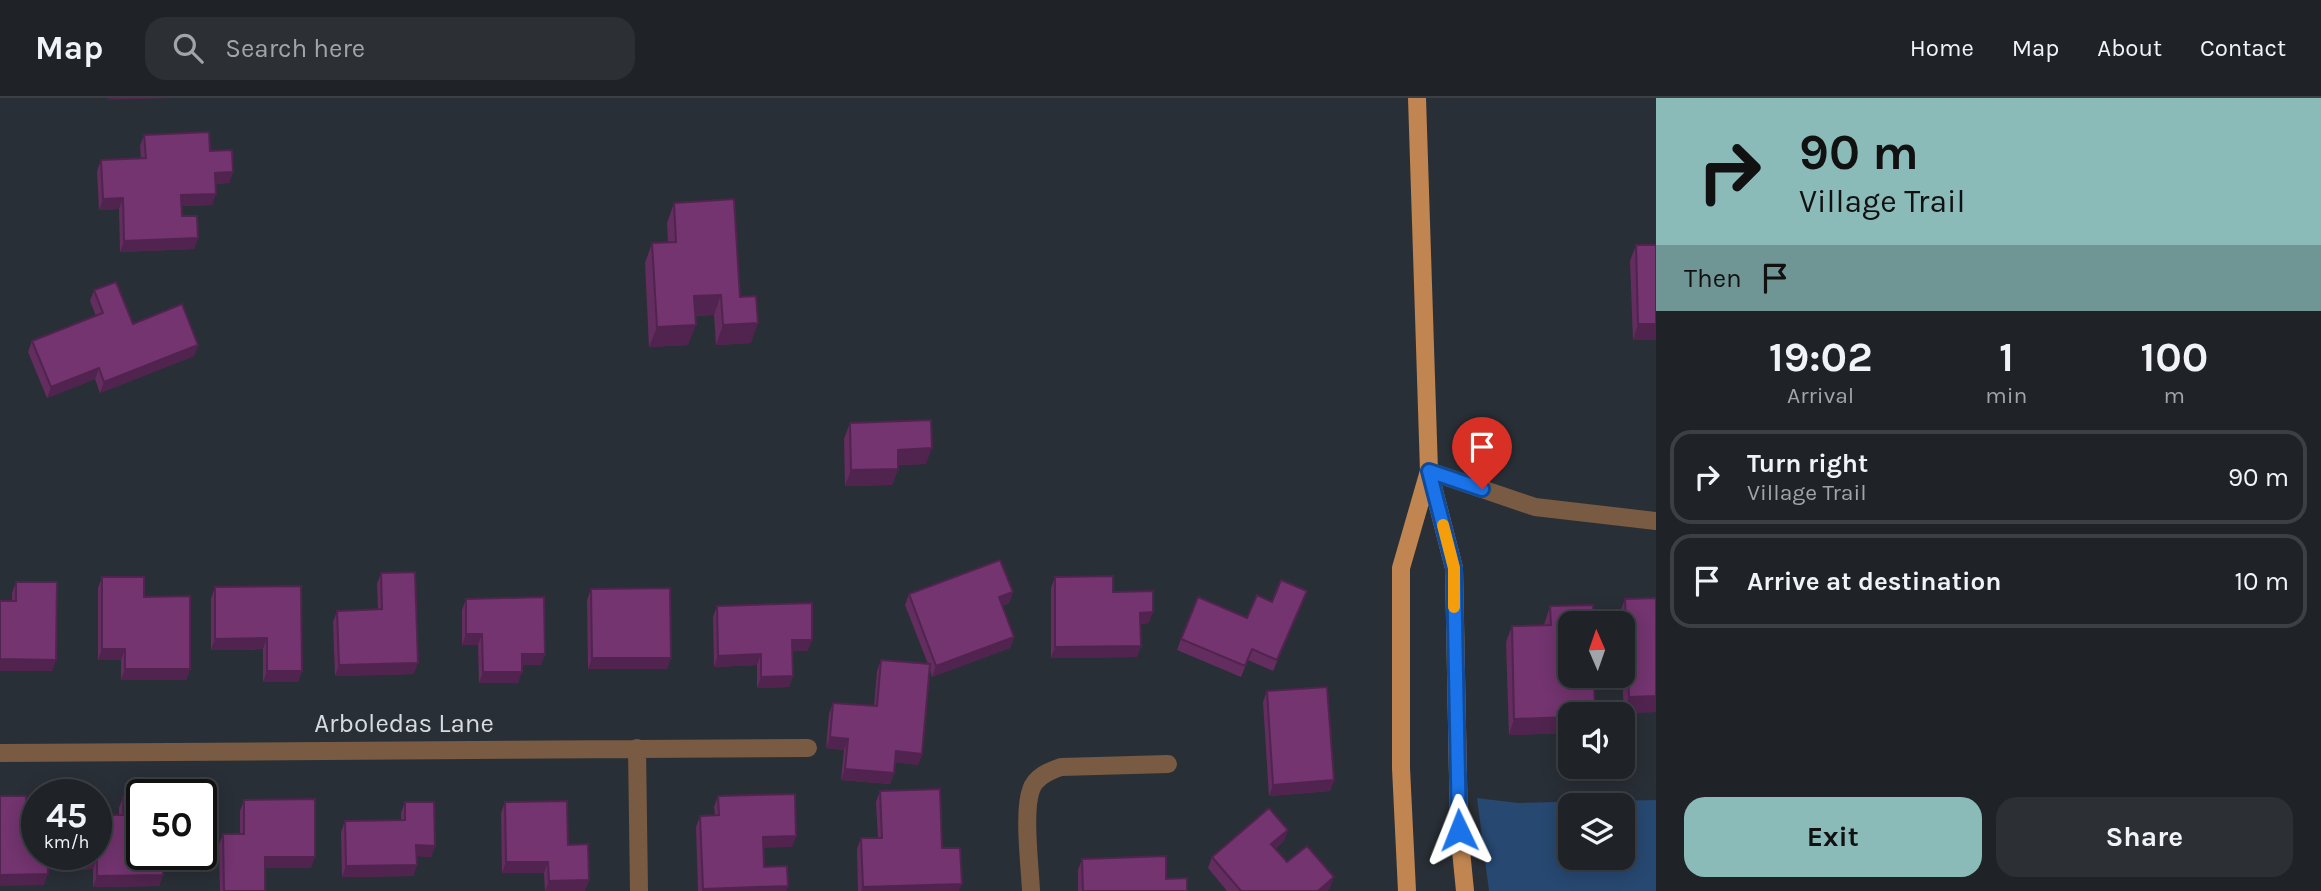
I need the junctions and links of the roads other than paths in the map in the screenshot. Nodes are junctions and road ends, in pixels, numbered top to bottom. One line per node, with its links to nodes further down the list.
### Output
1 (1417, 98): 2 (main road)
2 (1429, 471): 3 (street); 10 (main road); 11 (main road)
3 (1656, 521)
4 (637, 748): 5 (street, Arboledas Lane); 6 (street, Arboledas Lane); 8 (street)
5 (808, 748)
6 (0, 752)
7 (1168, 764): 9 (street)
8 (639, 891)
9 (1031, 891)
10 (1407, 891)
11 (1465, 891)

